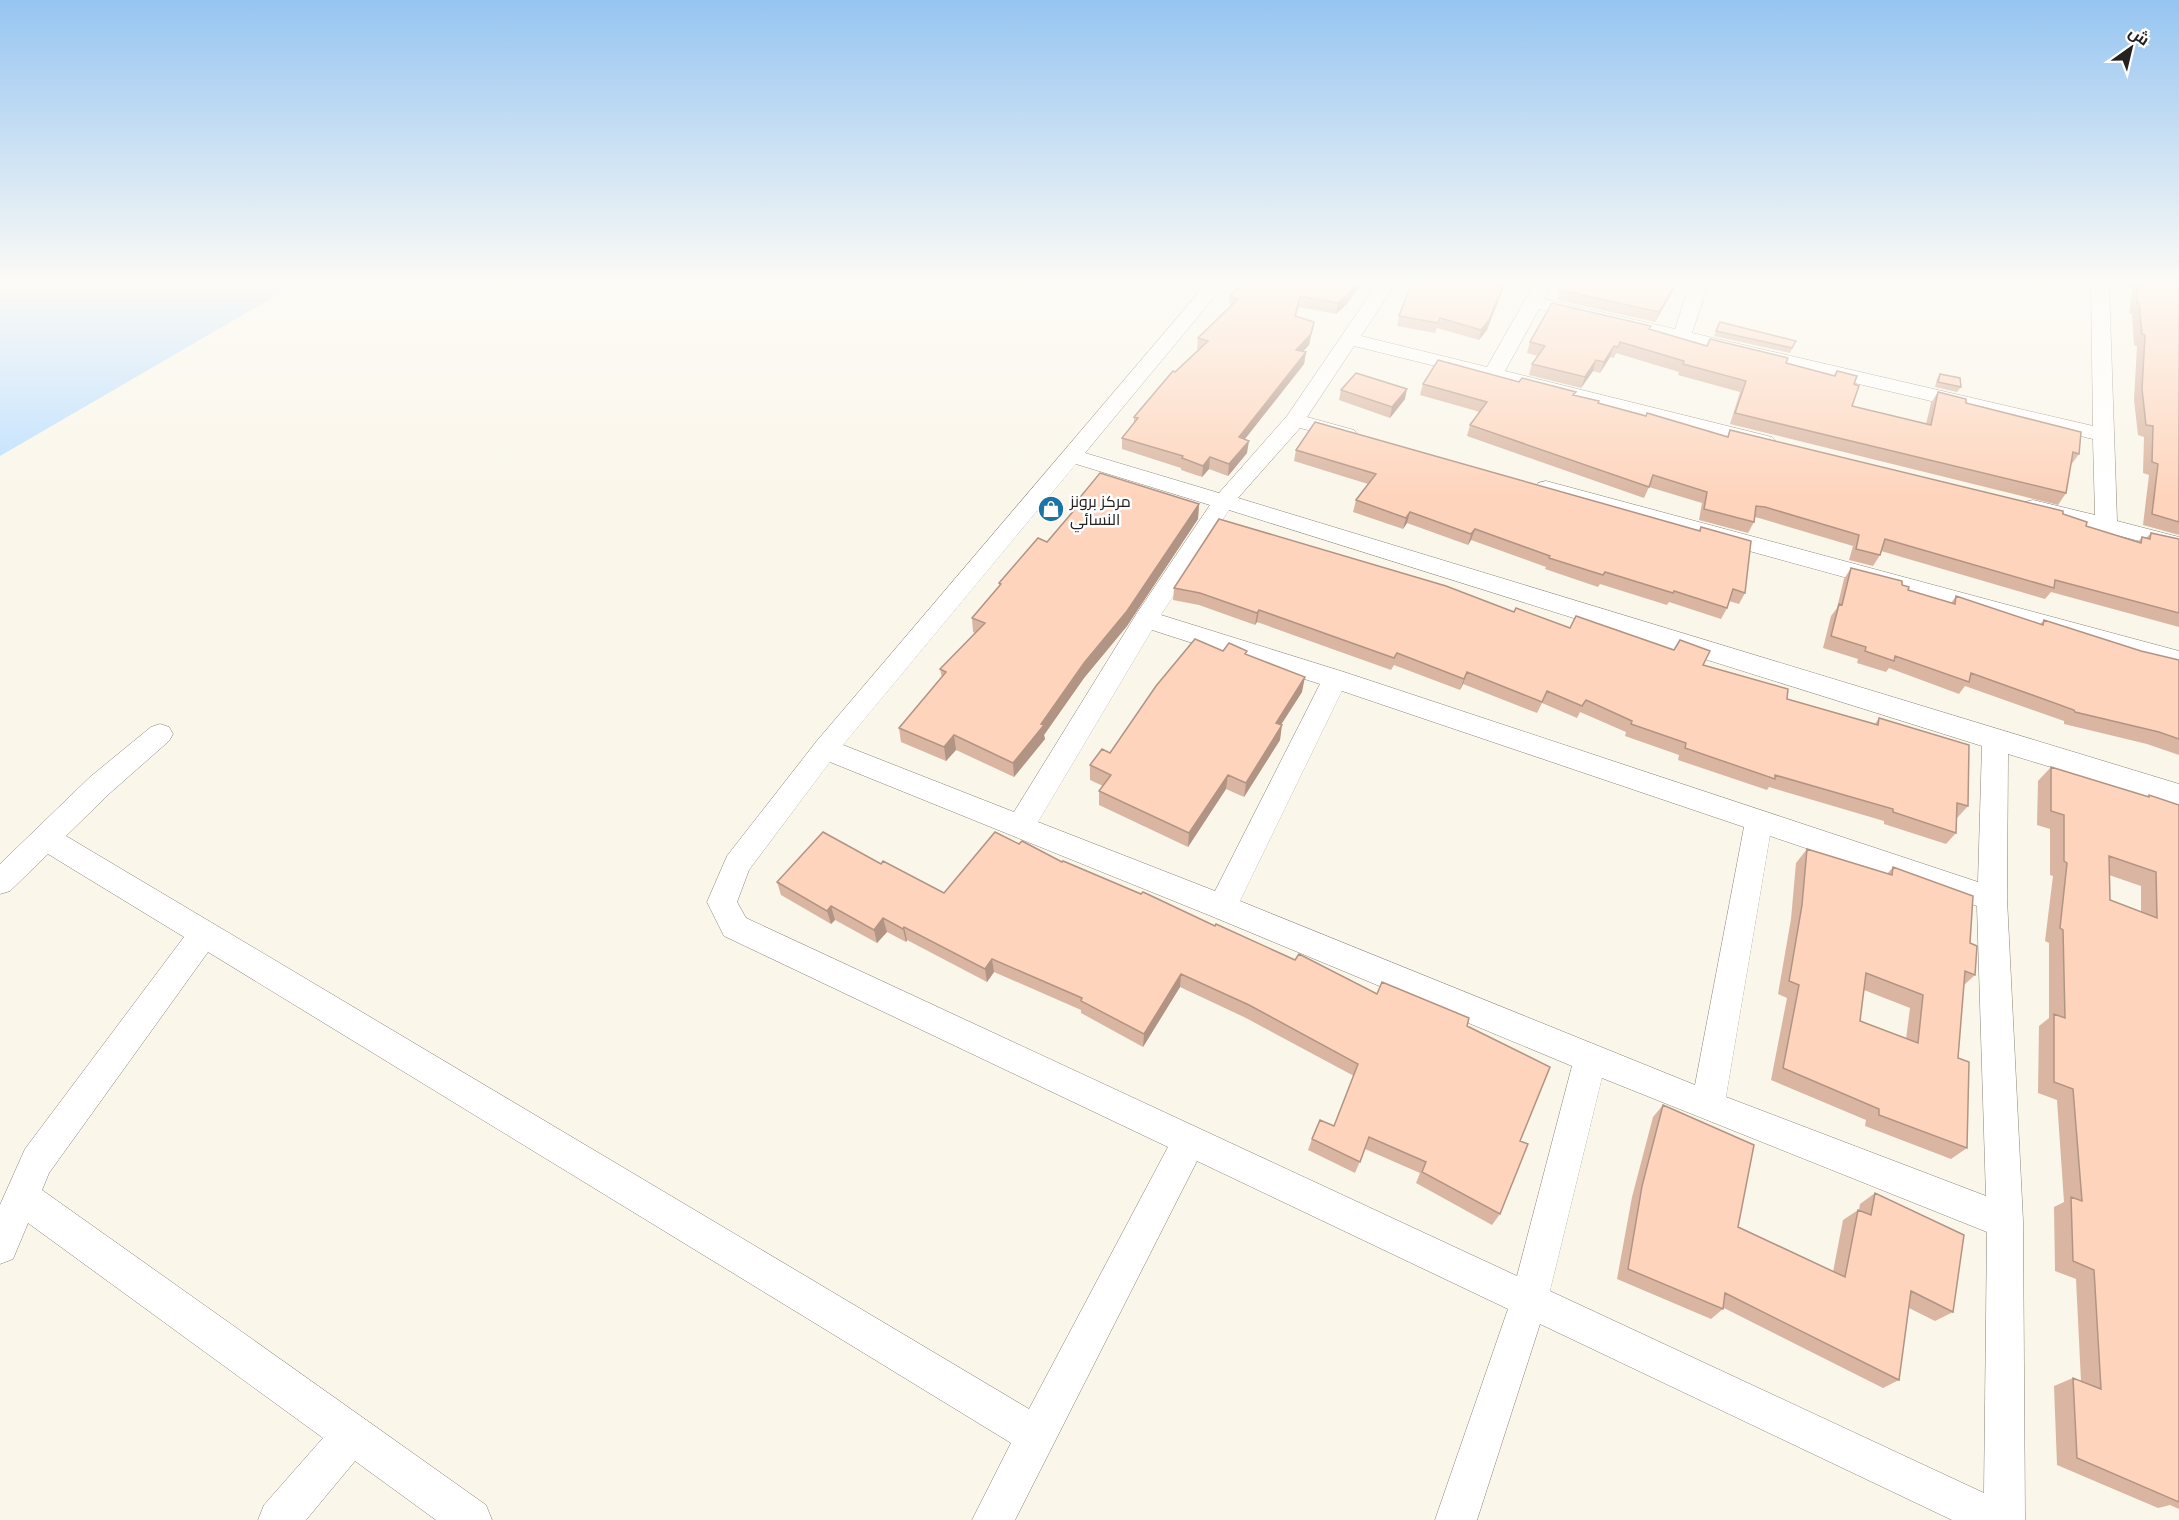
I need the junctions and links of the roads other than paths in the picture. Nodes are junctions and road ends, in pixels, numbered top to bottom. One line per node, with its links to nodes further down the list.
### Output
1 (1157, 355): 8 (street)
2 (1339, 355): 10 (street)
3 (1415, 355): 7 (street)
4 (1504, 355): 7 (street)
5 (1763, 355): 11 (street)
6 (2101, 355): 11 (street)
7 (1493, 374): 13 (street)
8 (1135, 381): 9 (street); 14 (street)
9 (1099, 391)
10 (1294, 420): 12 (street); 16 (street)
11 (2103, 435): 18 (street)
12 (1364, 439)
13 (1782, 445)
14 (1072, 456): 16 (street); 25 (street)
15 (1524, 482): 21 (street)
16 (1224, 501): 20 (street); 24 (street)
17 (2014, 502): 18 (street)
18 (2106, 525): 19 (street)
19 (2179, 544)
20 (1146, 619): 22 (street); 28 (street)
21 (2179, 660)
22 (1335, 679): 27 (street); 32 (street)
23 (160, 734): 29 (street)
24 (1995, 741): 26 (street); 31 (street)
25 (825, 749): 28 (street); 36 (street)
26 (2179, 795)
27 (1759, 821): 31 (street); 35 (street)
28 (1020, 827): 32 (street)
29 (45, 838): 30 (street); 33 (street)
30 (0, 882)
31 (1992, 899): 38 (street)
32 (1222, 907): 34 (street)
33 (204, 934): 37 (street); 42 (street)
34 (1591, 1057): 35 (street); 40 (street)
35 (1708, 1106): 38 (street)
36 (1190, 1140): 40 (street); 42 (street)
37 (21, 1197): 39 (street); 41 (street)
38 (2005, 1221): 48 (street)
39 (0, 1246)
40 (1530, 1299): 46 (street); 47 (street)
41 (352, 1434): 43 (street); 44 (street)
42 (1036, 1436): 45 (street)
43 (279, 1520)
44 (471, 1520)
45 (993, 1520)
46 (1456, 1520)
47 (1997, 1520)
48 (2004, 1520)

